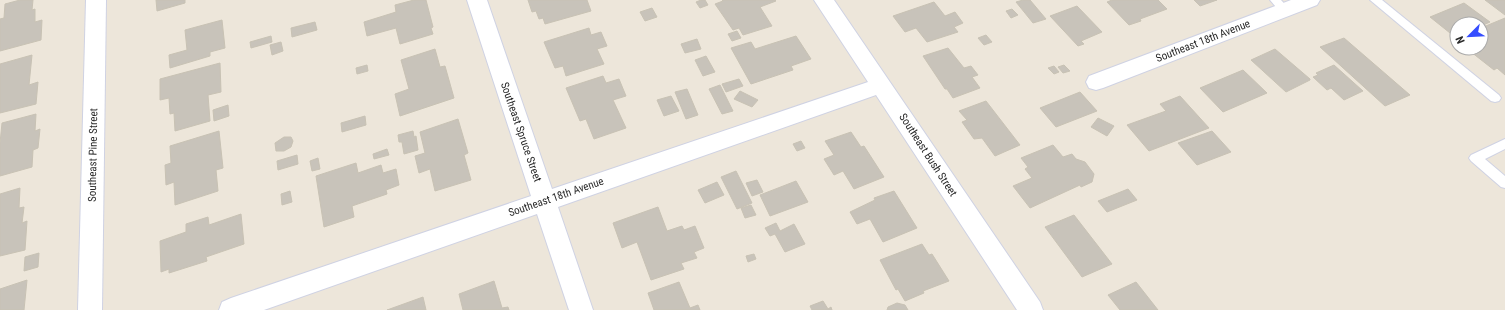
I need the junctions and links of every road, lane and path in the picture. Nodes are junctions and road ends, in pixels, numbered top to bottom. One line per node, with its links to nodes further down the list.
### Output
1 (96, 0): 13 (street, Southeast Pine Street)
2 (477, 0): 12 (street, Southeast Spruce Street)
3 (824, 0): 8 (street, Southeast Bush Street)
4 (1310, 0): 6 (street, Southeast 18th Avenue)
5 (1375, 0): 9 (lane)
6 (1280, 5): 7 (street, Southeast 18th Avenue)
7 (1096, 82)
8 (882, 85): 12 (street, Southeast 18th Avenue); 16 (street, Southeast Bush Street)
9 (1495, 98)
10 (1505, 144): 11 (lane)
11 (1505, 184)
12 (545, 202): 14 (street, Southeast 18th Avenue); 15 (street, Southeast Spruce Street)
13 (90, 310)
14 (231, 310)
15 (581, 310)
16 (1031, 310)

